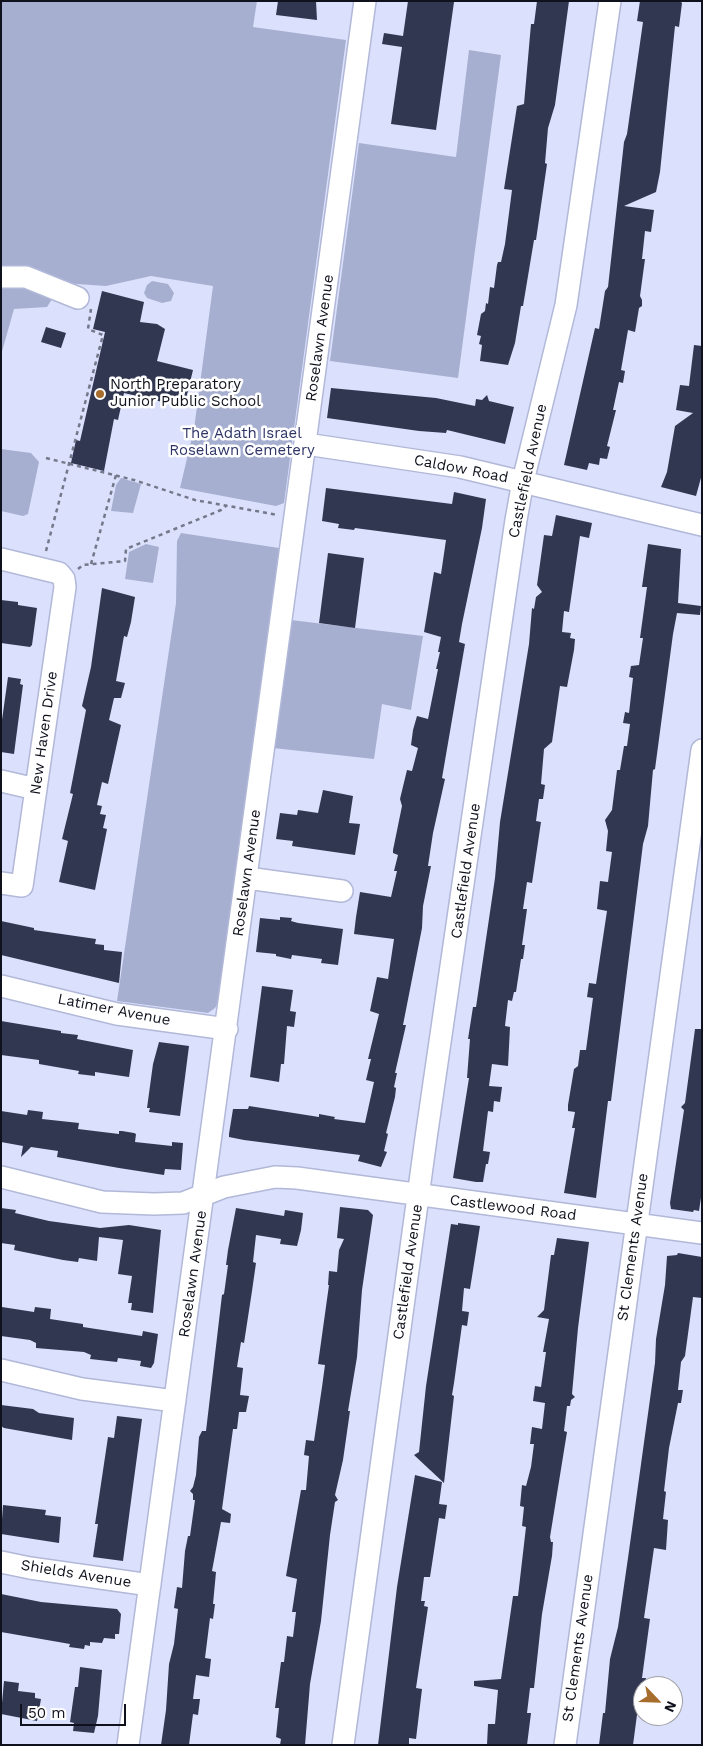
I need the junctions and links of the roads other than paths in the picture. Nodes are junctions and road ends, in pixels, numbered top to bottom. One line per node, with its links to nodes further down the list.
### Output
1 (365, 1): 5 (street, Roselawn Avenue)
2 (610, 1): 6 (street, Castlefield Avenue)
3 (1, 277): 4 (street)
4 (78, 298)
5 (306, 444): 6 (street, Caldow Road); 12 (street, Roselawn Avenue)
6 (523, 481): 7 (street, Caldow Road); 19 (street, Castlefield Avenue)
7 (702, 524)
8 (1, 559): 11 (street, New Haven Drive)
9 (702, 750): 20 (street, St Clements Avenue)
10 (1, 781): 11 (street)
11 (36, 788): 13 (street, New Haven Drive)
12 (247, 878): 14 (street); 16 (street, Roselawn Avenue)
13 (1, 883)
14 (342, 891)
15 (1, 986): 16 (street, Latimer Avenue)
16 (227, 1029): 18 (street, Roselawn Avenue)
17 (1, 1177): 18 (street, Castlewood Road)
18 (204, 1194): 19 (street, Castlewood Road); 23 (street, Roselawn Avenue)
19 (419, 1195): 20 (street, Castlewood Road); 27 (street, Castlefield Avenue)
20 (636, 1224): 21 (street, Castlewood Road); 28 (street, St Clements Avenue)
21 (702, 1233)
22 (1, 1370): 23 (street)
23 (176, 1401): 25 (street, Roselawn Avenue)
24 (1, 1562): 25 (street, Shields Avenue)
25 (150, 1585): 26 (street, Roselawn Avenue)
26 (128, 1745)
27 (343, 1745)
28 (565, 1745)

